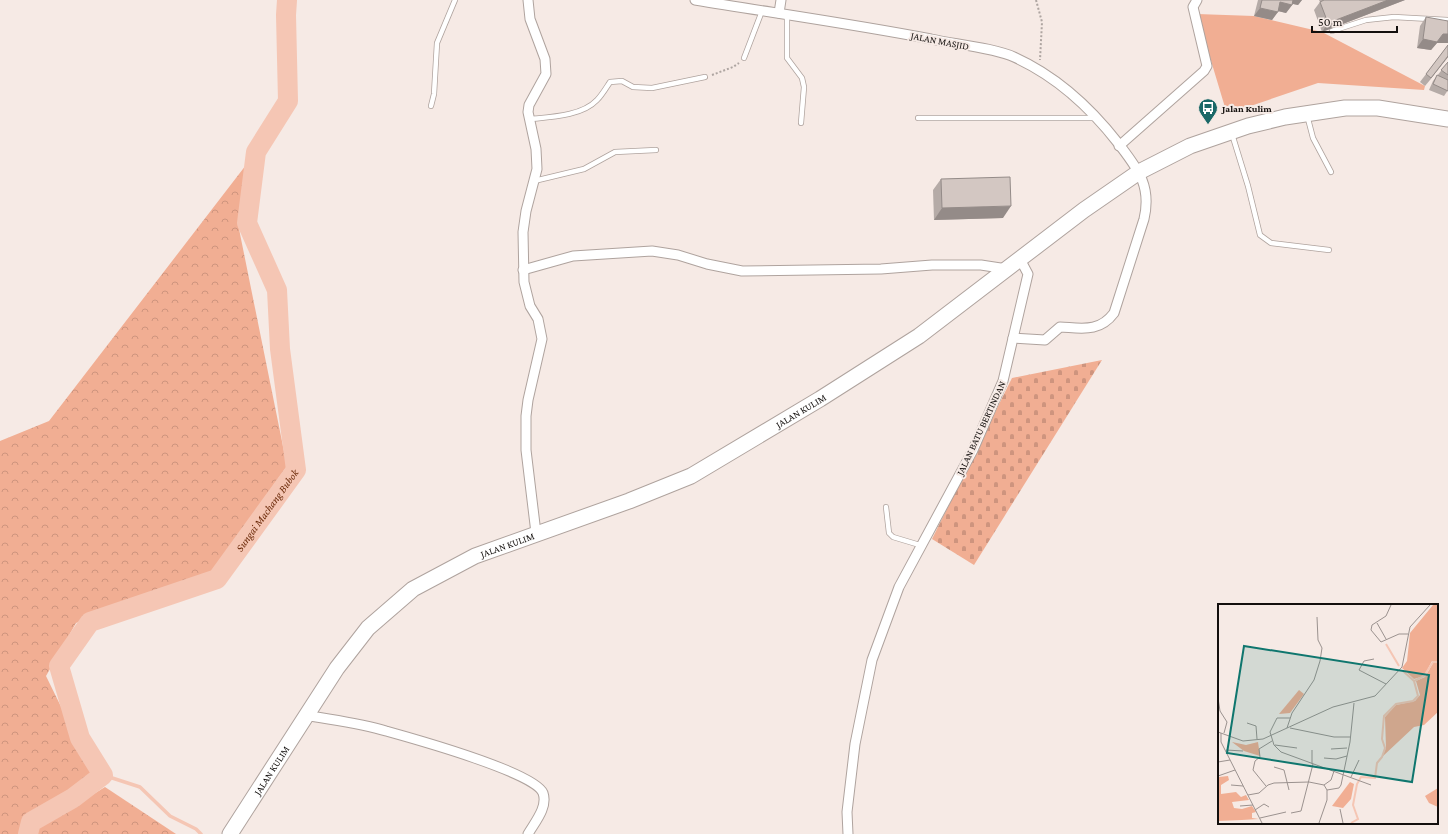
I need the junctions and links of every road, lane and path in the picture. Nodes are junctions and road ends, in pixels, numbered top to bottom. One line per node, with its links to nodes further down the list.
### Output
1 (455, 0): 14 (lane)
2 (528, 0): 18 (street)
3 (695, 0): 7 (street, JALAN MASJID)
4 (781, 0): 8 (street)
5 (1036, 0): 12 (path)
6 (1197, 0): 22 (street)
7 (762, 11): 8 (street, JALAN MASJID); 11 (lane)
8 (783, 14): 12 (street, JALAN MASJID); 20 (lane)
9 (1448, 20): 10 (lane)
10 (1332, 31)
11 (744, 58): 13 (path)
12 (1038, 70): 17 (street, JALAN MASJID)
13 (705, 78): 18 (lane)
14 (431, 106)
15 (1306, 114): 19 (main road, JALAN KULIM); 21 (main road, JALAN KULIM); 25 (lane)
16 (918, 118): 17 (lane)
17 (1099, 118): 22 (street, JALAN MASJID)
18 (530, 119): 26 (street)
19 (1448, 119)
20 (801, 123)
21 (1231, 130): 24 (main road, JALAN KULIM); 27 (lane)
22 (1119, 146): 24 (street, JALAN MASJID)
23 (656, 150): 26 (lane)
24 (1140, 172): 28 (main road, JALAN KULIM); 31 (street)
25 (1331, 172)
26 (534, 181): 30 (street)
27 (1329, 250)
28 (1020, 259): 29 (main road, JALAN KULIM); 31 (street, JALAN BATU BERTINDAN)
29 (1007, 269): 30 (street); 33 (main road, JALAN KULIM)
30 (522, 270): 33 (street)
31 (1013, 338): 34 (street, JALAN BATU BERTINDAN)
32 (886, 508): 34 (lane)
33 (536, 533): 35 (main road, JALAN KULIM)
34 (922, 546): 38 (street, JALAN BATU BERTINDAN)
35 (305, 715): 36 (main road, JALAN KULIM); 37 (street)
36 (230, 834)
37 (528, 834)
38 (848, 834)

